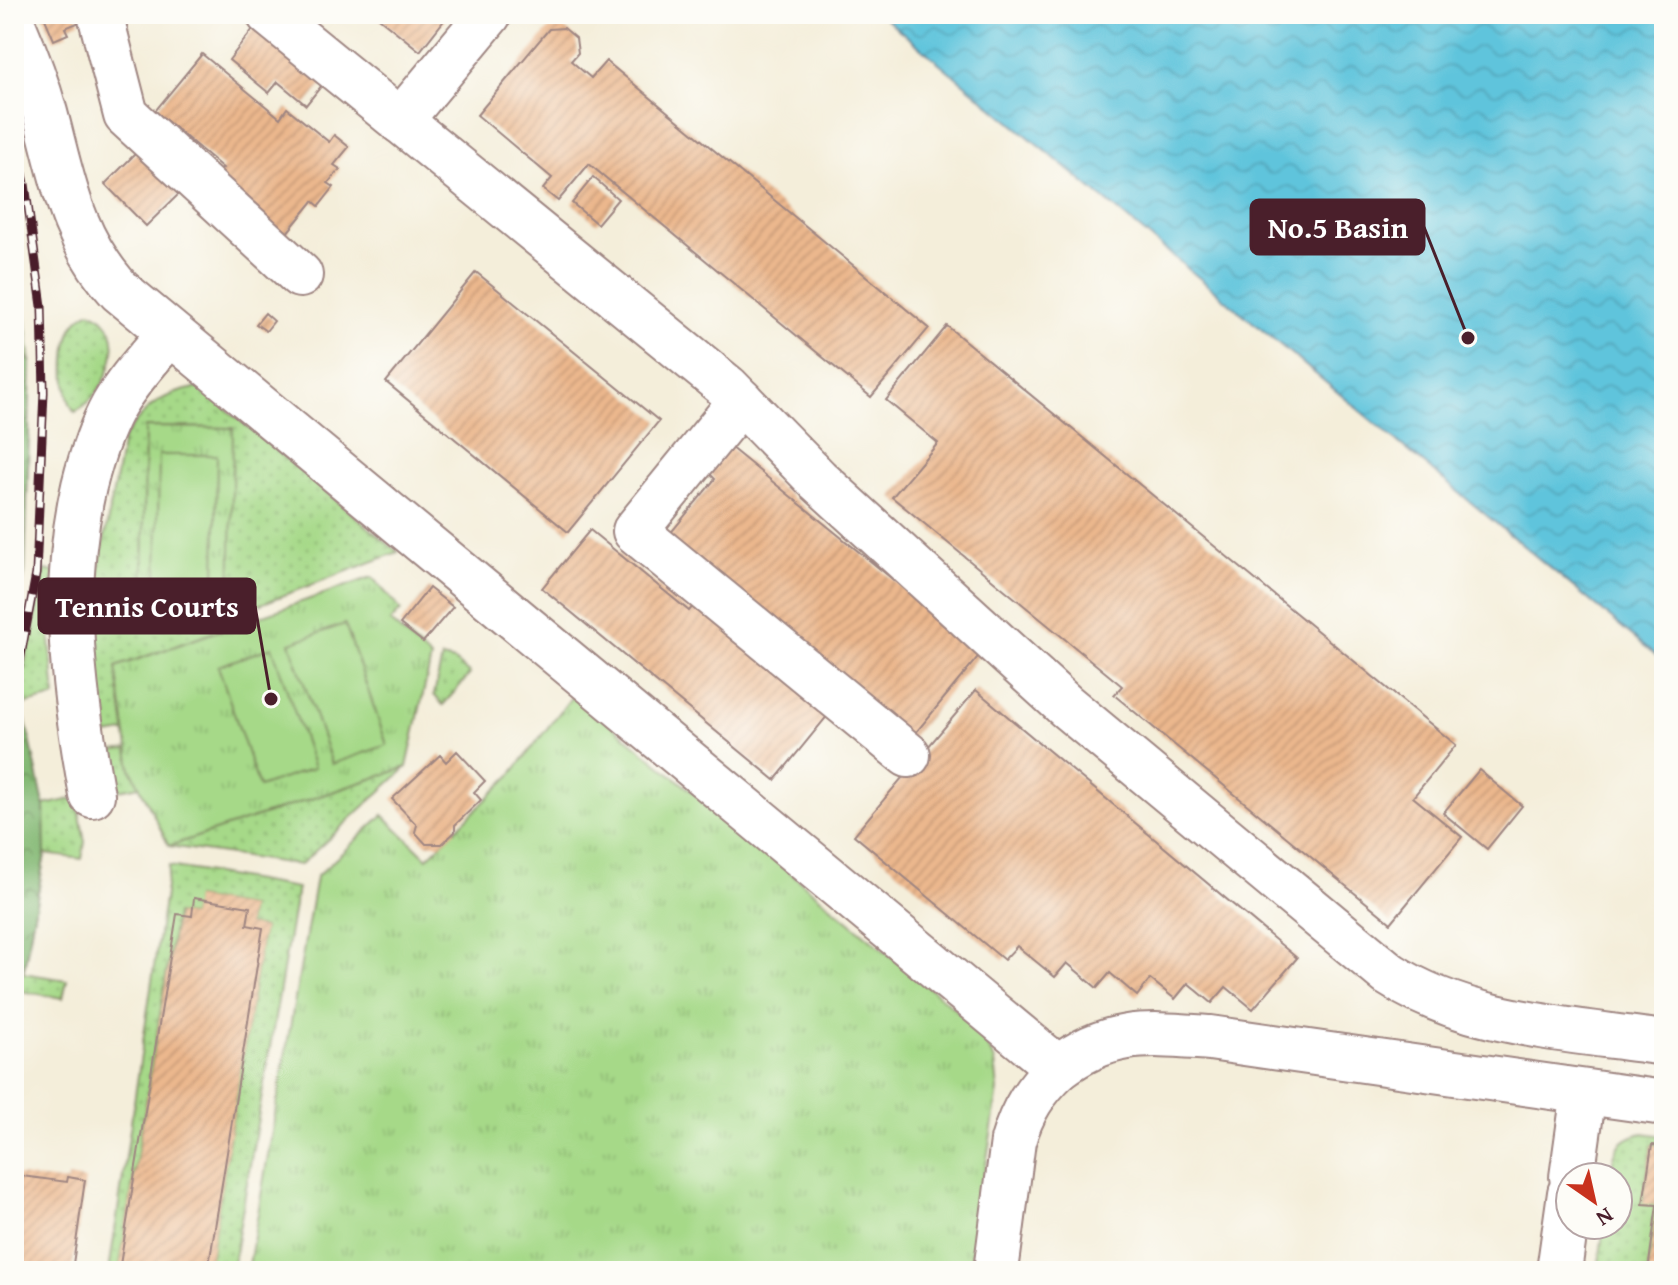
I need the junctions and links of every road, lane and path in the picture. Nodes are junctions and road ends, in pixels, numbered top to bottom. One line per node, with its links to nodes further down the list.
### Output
1 (100, 14): 6 (lane)
2 (269, 14): 5 (lane)
3 (489, 14): 5 (lane)
4 (14, 27): 7 (lane)
5 (400, 121): 8 (lane)
6 (300, 275)
7 (169, 334): 10 (lane); 12 (lane)
8 (741, 401): 9 (lane); 11 (lane)
9 (908, 755)
10 (92, 795)
11 (1664, 1043)
12 (1058, 1068): 13 (lane); 17 (lane)
13 (1584, 1092): 14 (lane); 15 (lane)
14 (1664, 1103)
15 (1574, 1161)
16 (1563, 1241): 18 (lane)
17 (996, 1271)
18 (1559, 1271)

